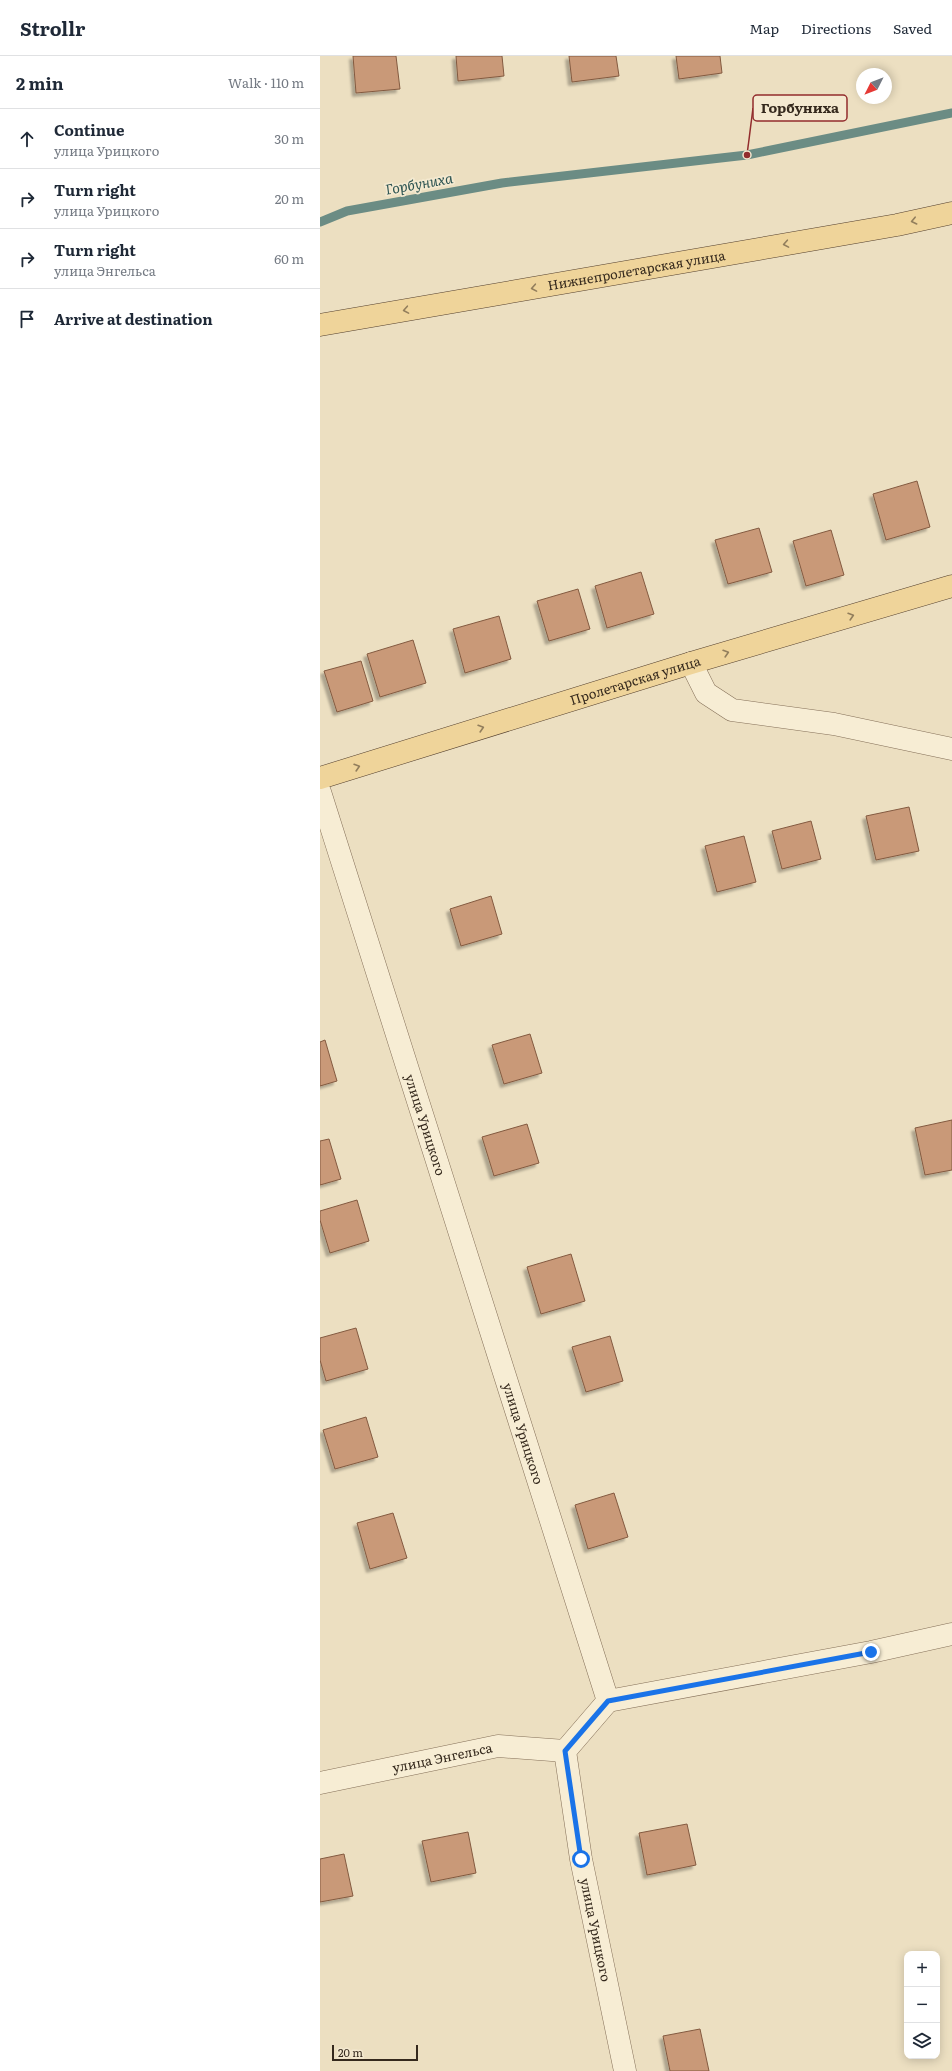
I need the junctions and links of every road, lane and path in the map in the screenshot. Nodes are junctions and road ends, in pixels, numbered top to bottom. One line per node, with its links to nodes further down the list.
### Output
1 (952, 213): 2 (main road, Нижнепролетарская улица, one-way to 2)
2 (320, 325)
3 (952, 586): 4 (main road, Пролетарская улица, one-way to 3)
4 (691, 663): 5 (street); 6 (main road, Пролетарская улица, one-way to 4)
5 (952, 749)
6 (320, 778)
7 (320, 792): 9 (street, улица Урицкого)
8 (952, 1634): 9 (street)
9 (608, 1701): 10 (street)
10 (565, 1751): 11 (street, улица Энгельса); 12 (street, улица Урицкого)
11 (320, 1783)
12 (625, 2071)

